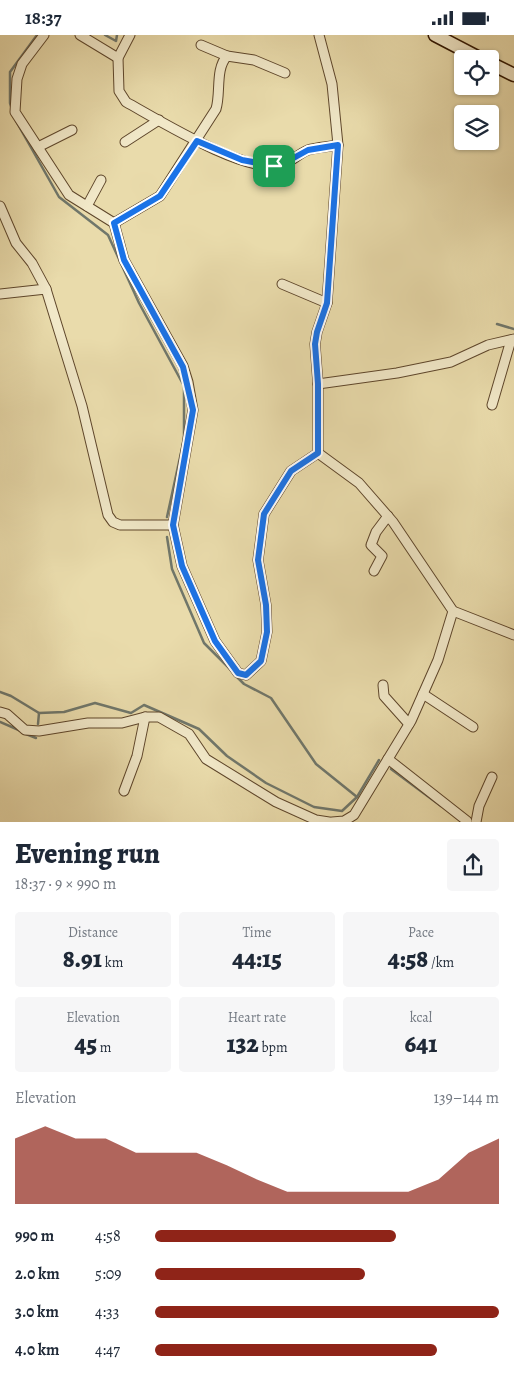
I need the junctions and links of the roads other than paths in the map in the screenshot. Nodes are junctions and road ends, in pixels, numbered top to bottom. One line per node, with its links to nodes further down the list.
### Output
1 (44, 35): 19 (street)
2 (80, 35): 6 (street)
3 (130, 35): 10 (street)
4 (319, 35): 18 (street)
5 (435, 35): 8 (main road)
6 (97, 40): 10 (street)
7 (201, 45): 9 (street)
8 (464, 50)
9 (227, 56): 12 (street); 16 (street)
10 (118, 58): 14 (street)
11 (499, 68): 13 (main road)
12 (285, 73)
13 (514, 75)
14 (159, 120): 16 (street); 17 (street)
15 (72, 130): 19 (street)
16 (197, 141): 18 (street); 23 (street)
17 (125, 142)
18 (338, 145): 27 (street)
19 (38, 147): 22 (street)
20 (101, 180): 22 (street)
21 (0, 206): 25 (street)
22 (86, 206): 23 (street)
23 (114, 223): 33 (street)
24 (282, 284): 27 (street)
25 (46, 289): 26 (street); 33 (street)
26 (0, 294)
27 (327, 303): 29 (street)
28 (512, 340): 29 (street); 30 (street)
29 (318, 384): 31 (street)
30 (492, 405)
31 (318, 453): 32 (street); 33 (street)
32 (388, 516): 34 (street); 35 (street)
33 (173, 525)
34 (374, 571)
35 (453, 611): 36 (street); 38 (street)
36 (514, 635)
37 (383, 685): 41 (street)
38 (423, 694): 41 (street); 42 (street)
39 (0, 712): 40 (street)
40 (145, 717): 45 (street); 47 (street)
41 (409, 724): 43 (street)
42 (473, 727)
43 (388, 759): 46 (street); 48 (street)
44 (492, 777): 48 (street)
45 (124, 791)
46 (354, 819): 47 (street)
47 (330, 822)
48 (470, 822)

